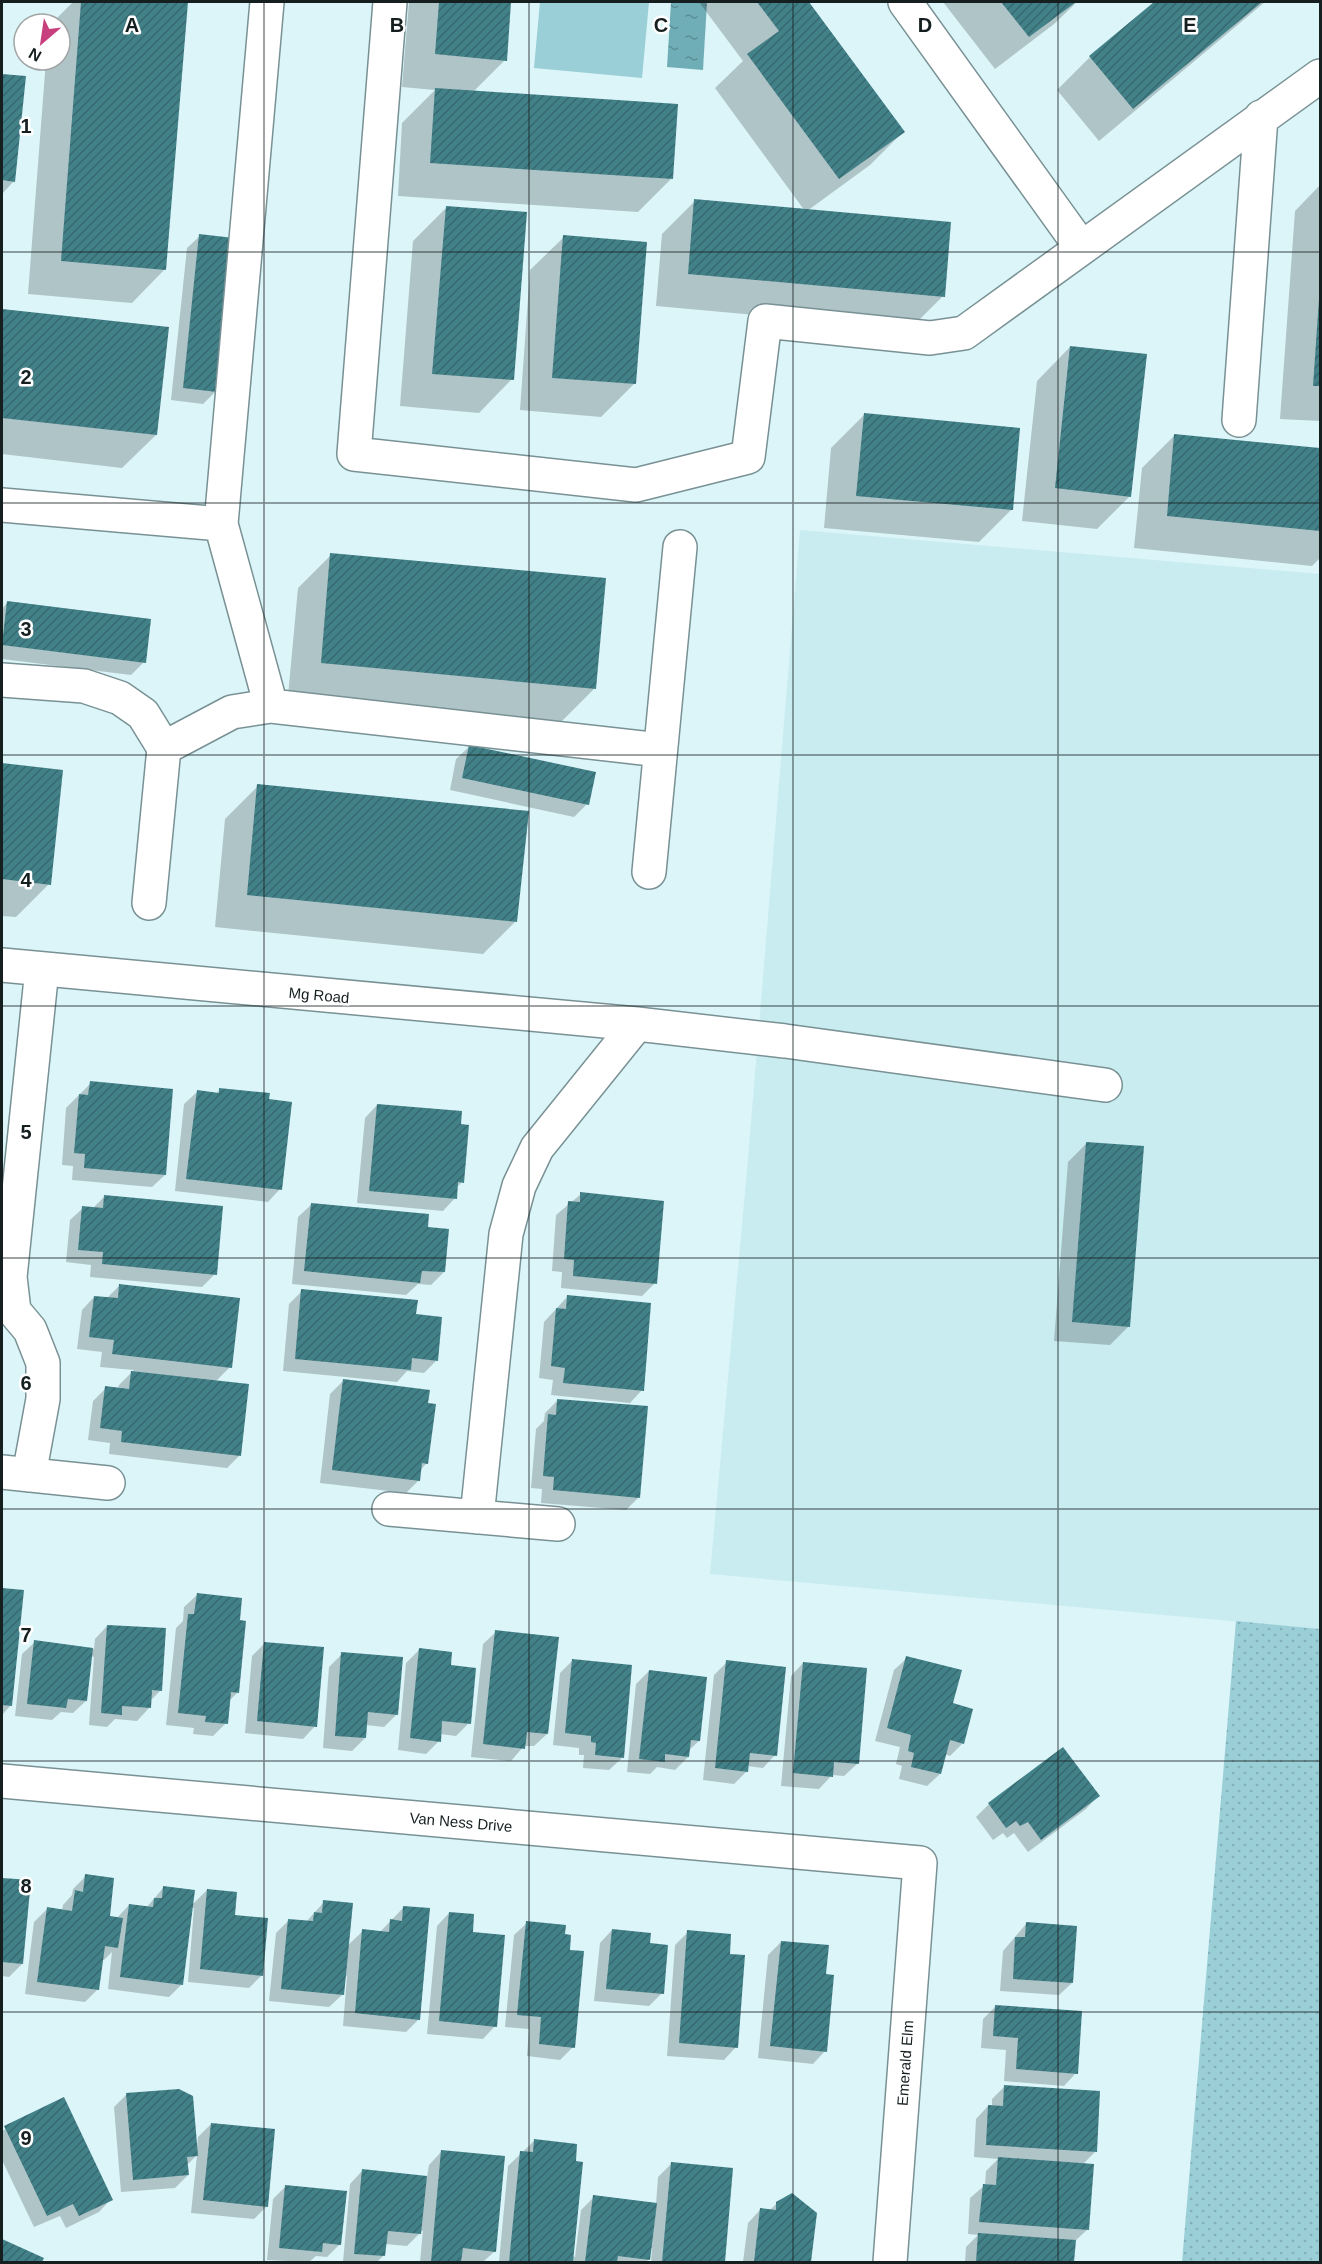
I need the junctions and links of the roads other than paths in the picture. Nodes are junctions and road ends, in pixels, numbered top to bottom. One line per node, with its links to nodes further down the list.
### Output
1 (267, 2): 9 (street)
2 (390, 2): 6 (street)
3 (905, 2): 6 (street)
4 (1320, 76): 5 (street)
5 (1261, 117): 6 (street); 7 (street)
6 (1081, 247)
7 (1239, 420)
8 (2, 505): 9 (street)
9 (221, 524): 12 (street)
10 (680, 547): 14 (street)
11 (2, 680): 13 (street)
12 (271, 706): 13 (street); 14 (street)
13 (164, 748): 16 (street)
14 (660, 750): 15 (street)
15 (649, 872)
16 (149, 903)
17 (2, 965): 18 (street, Mg Road)
18 (42, 969): 19 (street, Mg Road); 21 (street)
19 (637, 1024): 20 (street, Mg Road); 24 (street)
20 (1105, 1085)
21 (15, 1473): 22 (street)
22 (108, 1483)
23 (389, 1509): 24 (street)
24 (477, 1517): 25 (street)
25 (558, 1524)
26 (2, 1780): 27 (street, Van Ness Drive)
27 (920, 1863): 28 (street, Emerald Elm)
28 (890, 2262)

